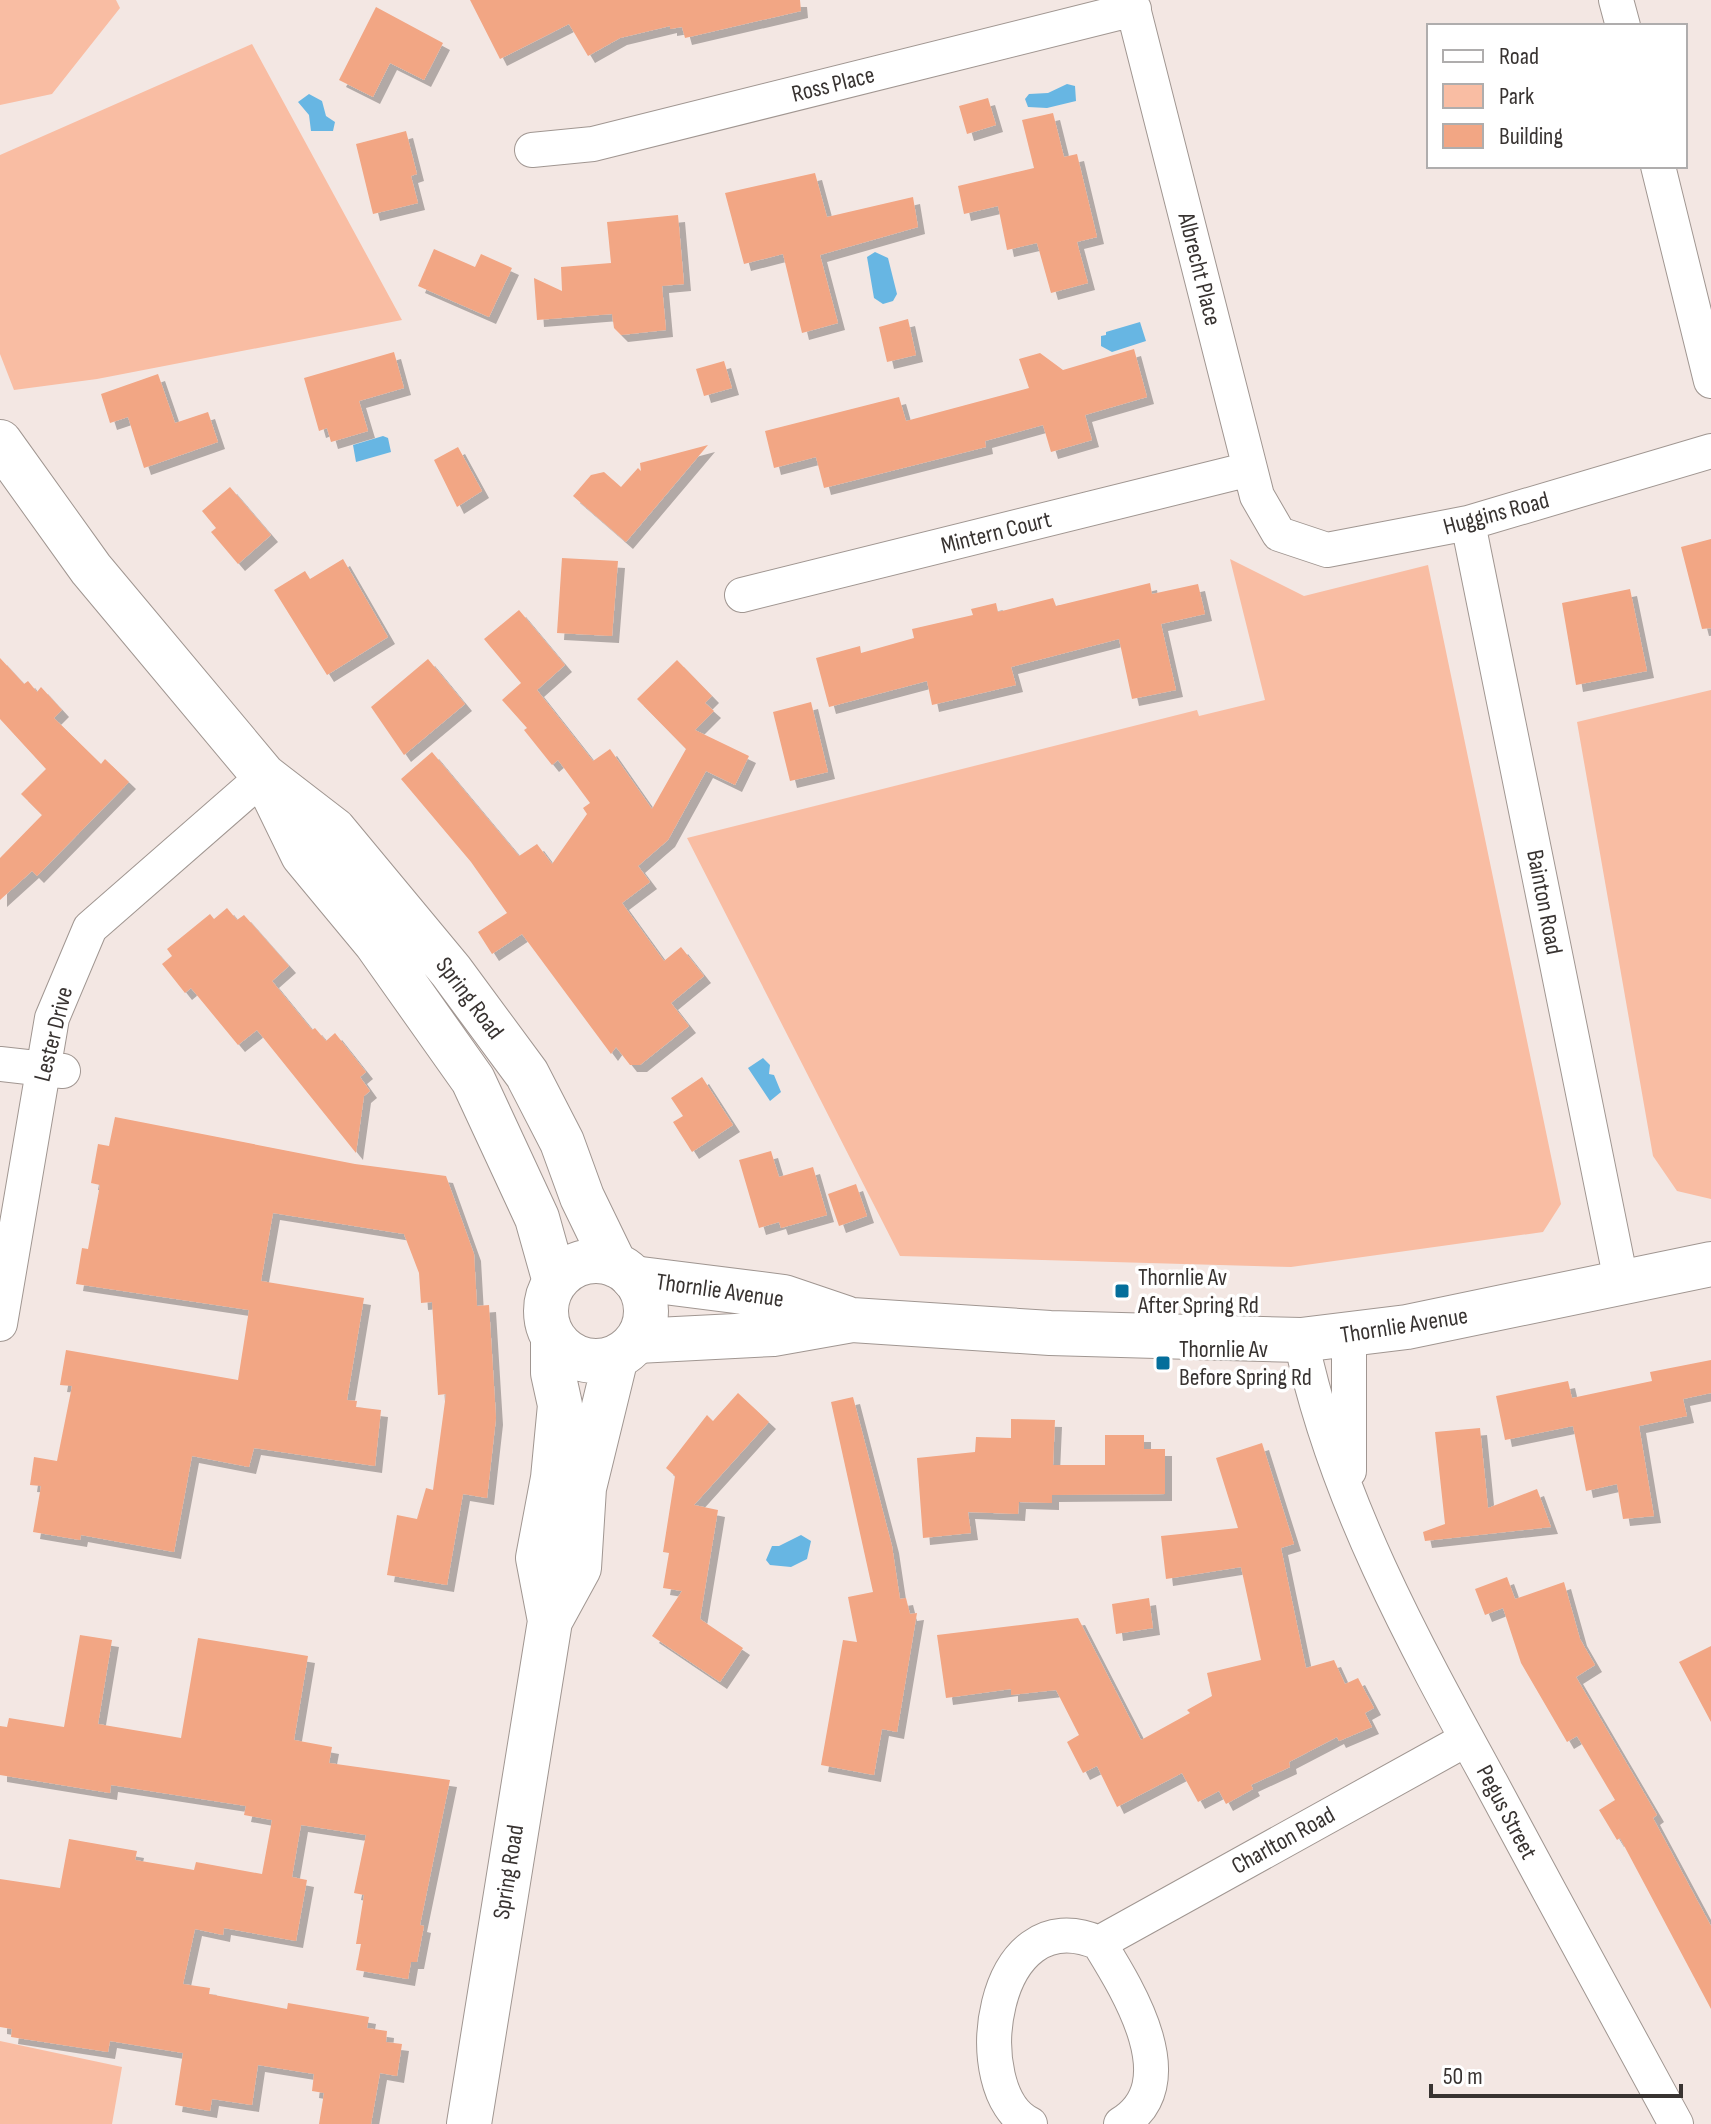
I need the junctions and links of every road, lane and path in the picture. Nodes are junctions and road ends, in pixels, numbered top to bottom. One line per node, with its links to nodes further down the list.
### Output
1 (1616, 0): 3 (street)
2 (1132, 4): 4 (street, Ross Place); 9 (street, Albrecht Place)
3 (1622, 24)
4 (532, 150)
5 (1658, 168): 6 (street)
6 (1711, 381)
7 (0, 442): 13 (main road, Spring Road)
8 (1711, 451): 10 (street, Huggins Road)
9 (1250, 469): 11 (street, Albrecht Place); 12 (street, Mintern Court)
10 (1468, 523): 11 (street, Huggins Road); 18 (street, Bainton Road)
11 (1279, 534)
12 (742, 595)
13 (264, 776): 15 (street, Lester Drive); 17 (main road, Spring Road); 19 (main road, Spring Road)
14 (0, 1064): 15 (street)
15 (53, 1070): 21 (street, Lester Drive)
16 (1711, 1264): 18 (main road, Thornlie Avenue)
17 (624, 1271): 19 (main road); 20 (main road, Thornlie Avenue); 25 (main road, Spring Road)
18 (1621, 1281): 22 (main road, Thornlie Avenue)
19 (555, 1282): 23 (main road, Spring Road)
20 (852, 1320): 24 (main road, Thornlie Avenue); 25 (main road, Thornlie Avenue)
21 (0, 1324)
22 (1349, 1335): 24 (main road, Thornlie Avenue); 26 (street, Pegus Street)
23 (553, 1337): 25 (main road); 27 (main road, Spring Road)
24 (1301, 1340): 26 (street, Pegus Street)
25 (626, 1349): 27 (main road, Spring Road)
26 (1349, 1495): 28 (street, Pegus Street)
27 (550, 1621): 30 (main road, Spring Road)
28 (1467, 1739): 29 (street, Charlton Road); 33 (street, Pegus Street)
29 (1099, 1943): 31 (street); 32 (street)
30 (469, 2124)
31 (1030, 2124)
32 (1121, 2124)
33 (1676, 2124)

